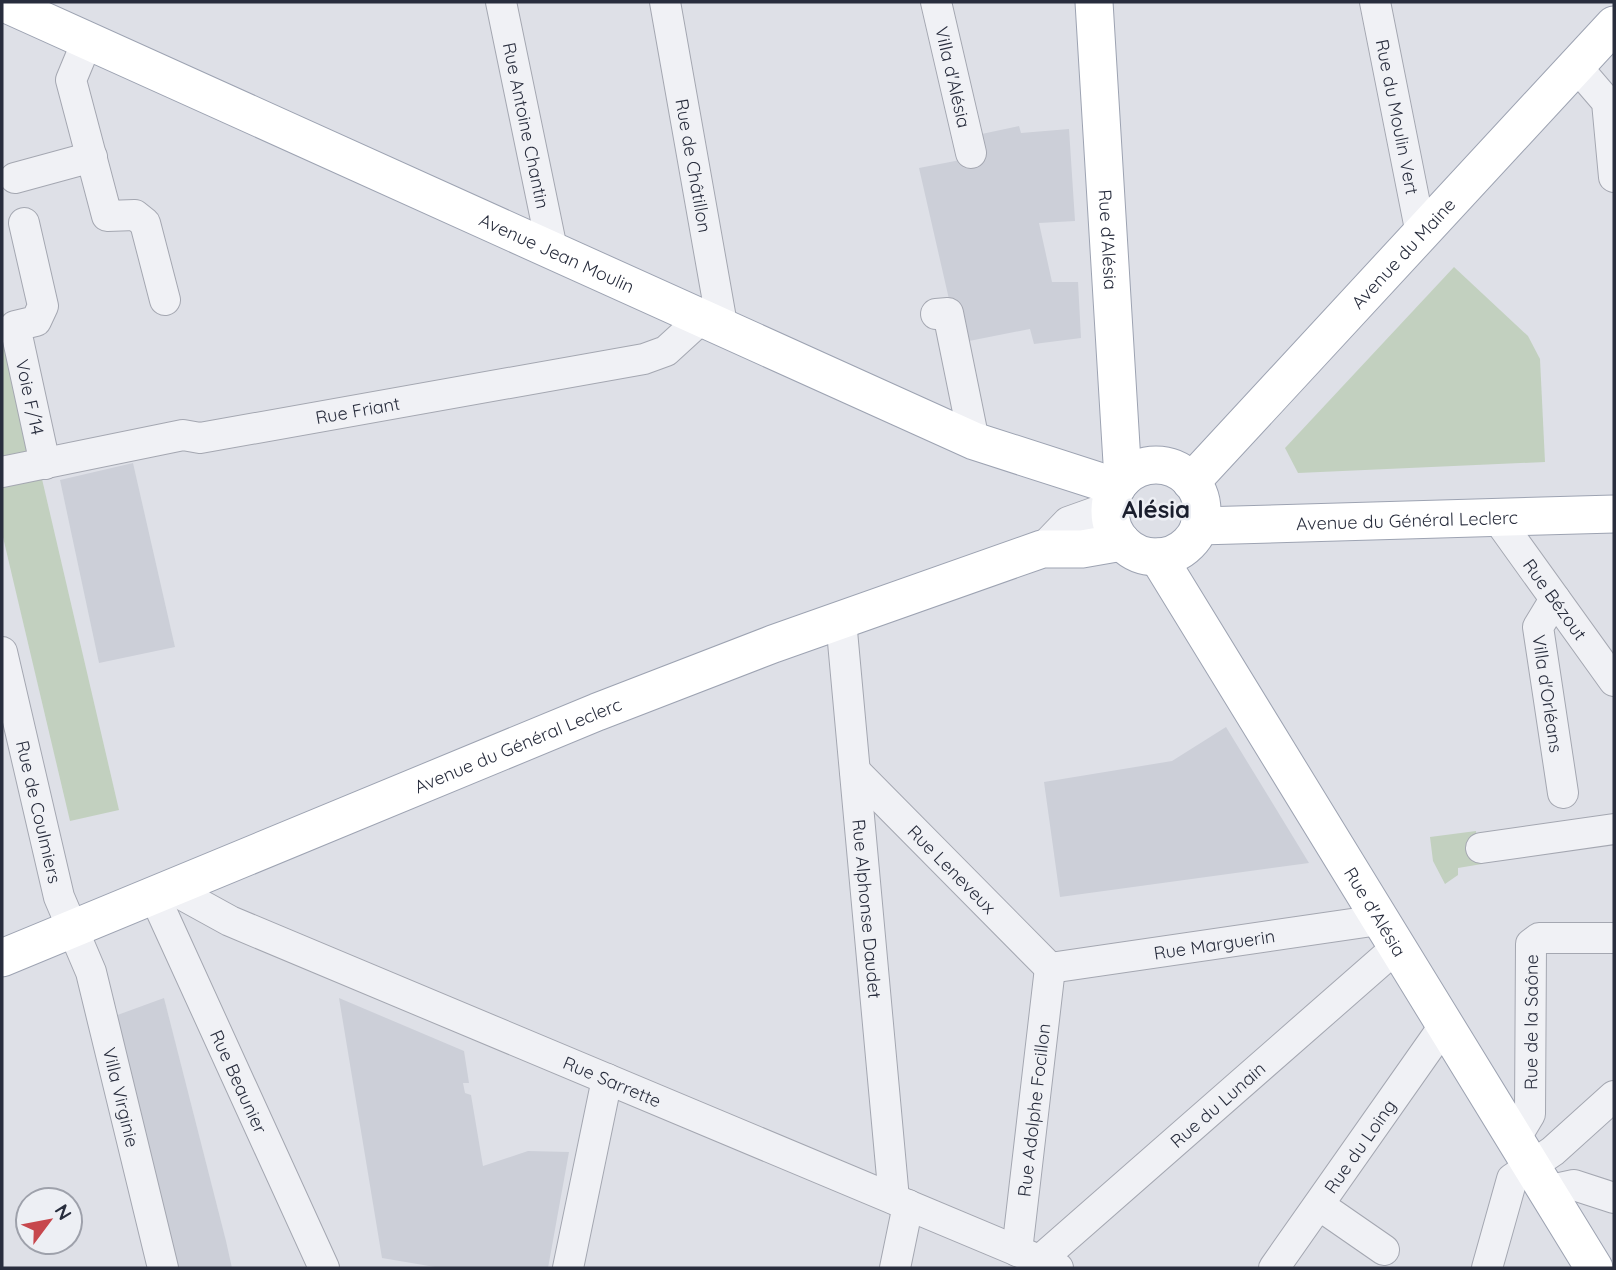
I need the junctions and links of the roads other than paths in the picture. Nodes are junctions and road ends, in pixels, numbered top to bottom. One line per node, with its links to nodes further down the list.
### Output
1 (2, 2): 8 (main road, Avenue Jean Moulin)
2 (501, 2): 16 (street, Rue Antoine Chantin)
3 (665, 2): 19 (street, Rue de Châtillon)
4 (936, 2): 10 (street, Villa d'Alésia)
5 (1094, 2): 24 (main road, Rue d'Alésia)
6 (1375, 2): 15 (street, Rue du Moulin Vert)
7 (1614, 25): 9 (main road, Avenue du Maine)
8 (88, 39): 11 (street); 16 (main road, Avenue Jean Moulin)
9 (1576, 66): 12 (street); 15 (main road, Avenue du Maine)
10 (971, 153)
11 (92, 158): 13 (street); 17 (street)
12 (1614, 177)
13 (15, 178)
14 (24, 223): 21 (street, Voie F/14)
15 (1420, 234): 23 (main road, Avenue du Maine)
16 (552, 249): 19 (main road, Avenue Jean Moulin)
17 (165, 300)
18 (936, 314): 20 (street)
19 (712, 325): 20 (main road, Avenue Jean Moulin); 21 (street, Rue Friant)
20 (974, 441): 24 (main road, Avenue Jean Moulin)
21 (45, 464): 22 (street, Rue Friant)
22 (2, 472)
23 (1191, 482): 24 (main road); 27 (main road)
24 (1117, 491): 28 (main road); 29 (street, Avenue du Général Leclerc)
25 (1614, 514): 26 (main road, Avenue du Général Leclerc)
26 (1497, 518): 27 (main road, Avenue du Général Leclerc); 31 (street, Rue Bézout)
27 (1199, 526): 30 (main road)
28 (1122, 542): 29 (main road, Avenue du Général Leclerc); 30 (main road)
29 (1042, 549): 32 (main road, Avenue du Général Leclerc)
30 (1158, 557): 41 (main road, Rue d'Alésia)
31 (1555, 599): 34 (street, Rue Bézout); 36 (street, Villa d'Orléans)
32 (841, 620): 35 (street, Rue Alphonse Daudet); 39 (main road, Avenue du Général Leclerc)
33 (2, 652): 40 (street, Rue de Coulmiers)
34 (1614, 681)
35 (855, 771): 44 (street, Rue Leneveux); 50 (street, Rue Alphonse Daudet)
36 (1563, 793)
37 (1614, 829): 38 (street)
38 (1481, 848)
39 (162, 892): 40 (main road, Avenue du Général Leclerc); 46 (street, Rue Sarrette); 55 (street, Rue Beaunier)
40 (73, 929): 43 (main road, Avenue du Général Leclerc); 54 (street, Villa Virginie)
41 (1387, 934): 44 (street, Rue Marguerin); 45 (main road, Rue d'Alésia); 53 (street, Rue du Lunain)
42 (1614, 938): 48 (street, Rue de la Saône)
43 (2, 958)
44 (1050, 968): 53 (street, Rue Adolphe Focillon)
45 (1444, 1026): 48 (main road, Rue d'Alésia); 51 (street, Rue du Loing)
46 (607, 1079): 50 (street, Rue Sarrette); 56 (street)
47 (1614, 1096): 48 (street)
48 (1531, 1165): 49 (street); 59 (street); 60 (main road, Rue d'Alésia)
49 (1614, 1198)
50 (901, 1202): 53 (street, Rue Sarrette); 57 (street, Rue Alphonse Daudet)
51 (1319, 1205): 52 (street); 58 (street, Rue du Loing)
52 (1384, 1250)
53 (1038, 1260)
54 (163, 1268)
55 (324, 1268)
56 (568, 1268)
57 (895, 1268)
58 (1275, 1268)
59 (1487, 1268)
60 (1594, 1268)

